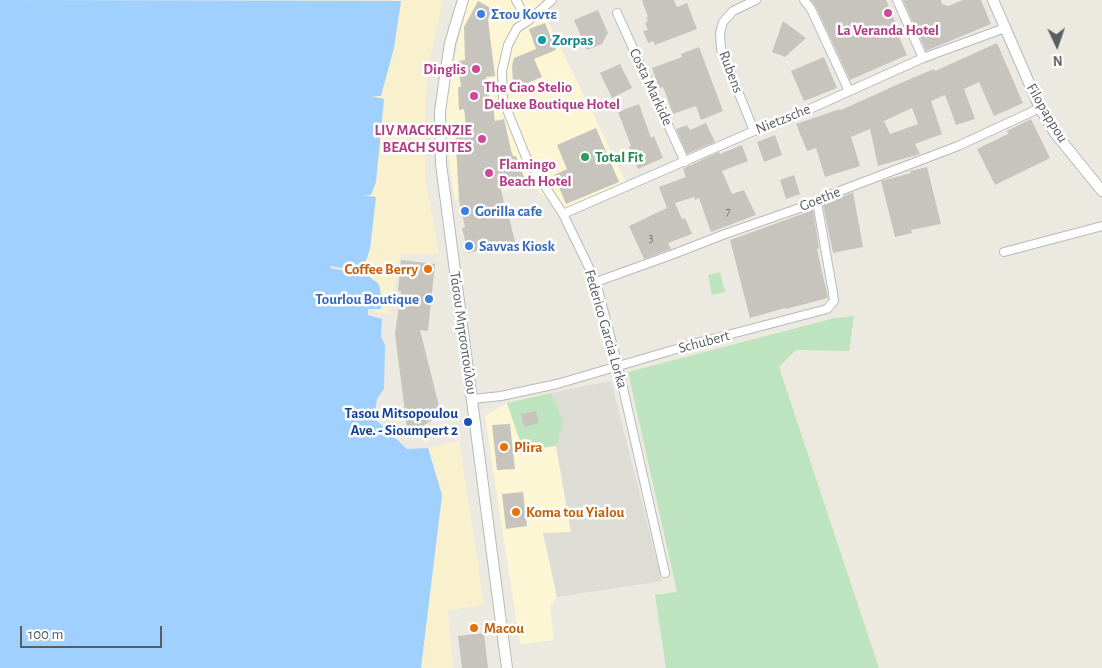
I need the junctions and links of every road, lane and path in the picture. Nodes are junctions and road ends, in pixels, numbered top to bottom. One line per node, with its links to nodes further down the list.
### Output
1 (463, 0): 23 (street, Τάσου Μητσοπούλου)
2 (516, 0): 9 (street)
3 (552, 0): 9 (street, Federico Garcia Lorka)
4 (756, 0): 14 (street, Rubens)
5 (804, 0): 12 (street)
6 (897, 0): 11 (street)
7 (993, 0): 10 (street, Filopappou)
8 (617, 13): 15 (street, Costa Markide)
9 (528, 20): 18 (street, Federico Garcia Lorka)
10 (1005, 28): 11 (street, Nietzsche); 13 (street, Filopappou)
11 (923, 58): 12 (street, Nietzsche)
12 (849, 91): 14 (street, Nietzsche)
13 (1040, 108): 16 (street, Filopappou); 17 (street, Goethe)
14 (754, 130): 15 (street, Nietzsche)
15 (685, 162): 18 (street, Nietzsche)
16 (1102, 191)
17 (817, 202): 21 (street, Goethe); 22 (street, Schubert)
18 (563, 214): 21 (street, Federico Garcia Lorka)
19 (1102, 226): 20 (street)
20 (1004, 252)
21 (596, 282): 22 (street, Federico Garcia Lorka)
22 (618, 366): 23 (street, Schubert); 24 (street, Federico Garcia Lorka)
23 (473, 399): 25 (street, Τάσου Μητσοπούλου)
24 (665, 573)
25 (507, 668)

